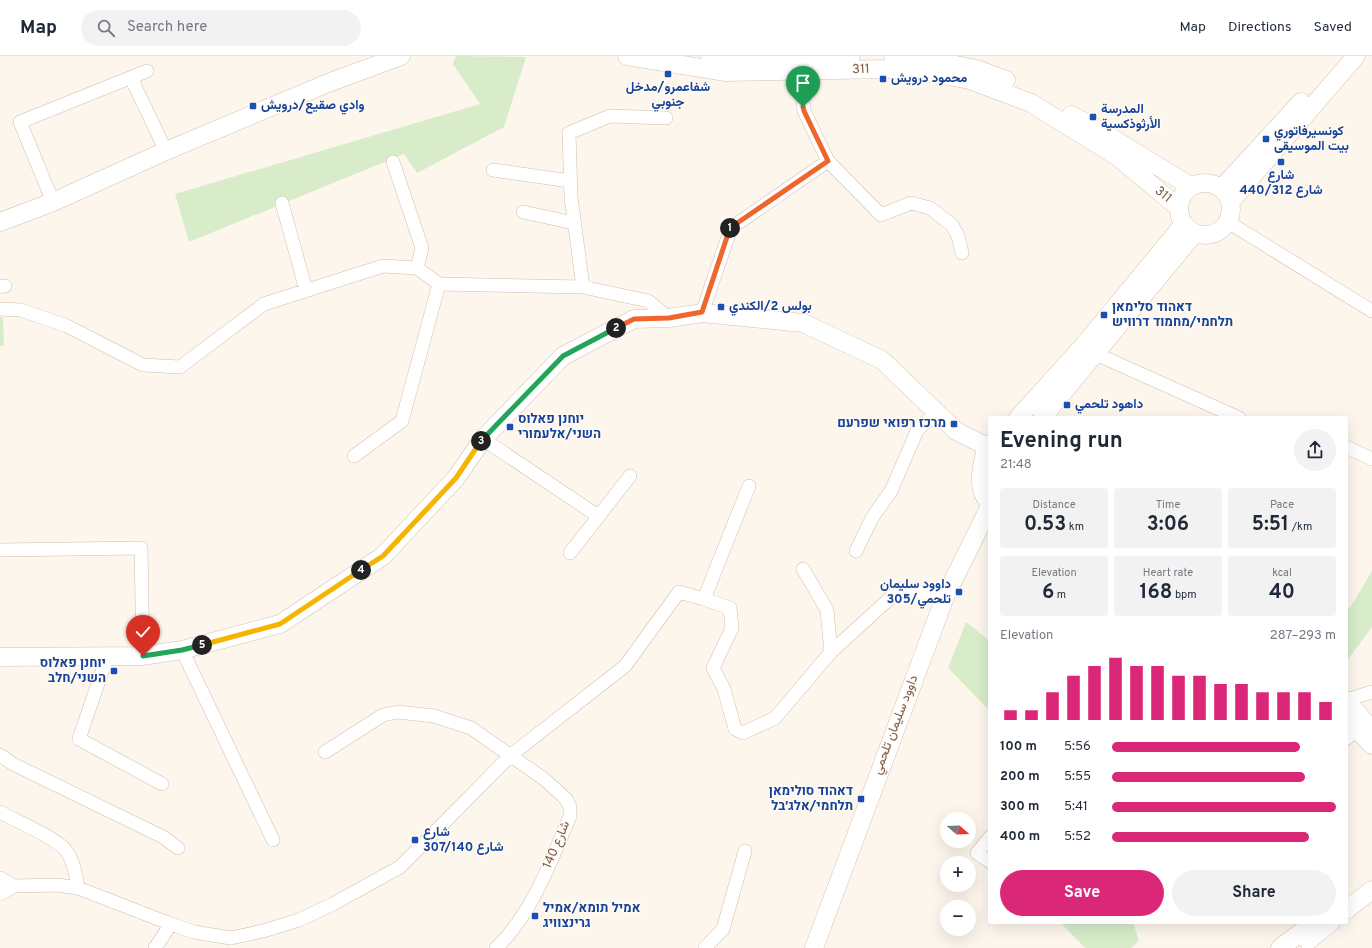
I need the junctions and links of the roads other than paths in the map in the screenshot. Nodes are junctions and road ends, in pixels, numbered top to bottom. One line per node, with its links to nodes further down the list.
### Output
1 (402, 56): 12 (street)
2 (627, 56): 9 (street, 311)
3 (851, 56): 7 (street, 311)
4 (893, 56): 17 (street, 311)
5 (1343, 56): 18 (street)
6 (1356, 56): 18 (street)
7 (720, 57)
8 (147, 71): 10 (street)
9 (800, 72): 13 (street); 21 (street, 311)
10 (131, 78): 12 (street); 19 (street)
11 (666, 118): 16 (street)
12 (166, 151): 19 (street)
13 (828, 161): 27 (street); 34 (street)
14 (393, 162): 28 (street)
15 (493, 170): 16 (street)
16 (570, 182): 25 (street)
17 (1190, 186): 18 (street); 21 (street)
18 (1226, 195): 24 (street)
19 (53, 202): 23 (street)
20 (282, 203): 31 (street)
21 (1178, 207): 26 (street)
22 (523, 212): 25 (street)
23 (0, 222)
24 (1228, 222): 26 (street); 32 (street)
25 (574, 223): 30 (street)
26 (1189, 229): 36 (street); 38 (street)
27 (962, 252)
28 (417, 268): 29 (street); 31 (street)
29 (439, 284): 30 (street); 44 (street)
30 (583, 287): 35 (street)
31 (306, 290): 33 (street)
32 (1369, 306)
33 (0, 309)
34 (702, 312): 35 (street); 37 (street)
35 (669, 318): 41 (street)
36 (1096, 354): 39 (street); 40 (street)
37 (938, 414): 42 (street); 52 (street)
38 (1020, 416)
39 (1044, 416)
40 (1235, 416)
41 (483, 439): 50 (street); 57 (street)
42 (988, 445): 48 (street)
43 (1348, 448): 45 (street)
44 (354, 456)
45 (1372, 459)
46 (630, 476): 50 (street)
47 (749, 486): 56 (street)
48 (988, 501)
49 (988, 510): 55 (street, داوود سليمان تلحمي)
50 (598, 516): 53 (street)
51 (0, 550): 59 (street)
52 (856, 551)
53 (570, 553)
54 (803, 569): 58 (street)
55 (945, 597): 58 (street); 90 (street, داوود سليمان تلحمي)
56 (704, 599): 58 (street); 67 (street)
57 (182, 650): 59 (street); 71 (street)
58 (831, 652)
59 (143, 656): 61 (street)
60 (0, 657): 61 (street)
61 (106, 657): 68 (street)
62 (1372, 692): 63 (street)
63 (1352, 719): 64 (street)
64 (1372, 744)
65 (325, 752): 67 (street, شارع 140)
66 (0, 755): 72 (street)
67 (510, 756): 86 (street); 87 (street, شارع 140)
68 (162, 784)
69 (0, 812): 78 (street)
70 (988, 839): 74 (street)
71 (273, 840)
72 (178, 848)
73 (745, 850): 89 (street)
74 (988, 861)
75 (1372, 877): 81 (street)
76 (0, 878): 77 (street)
77 (14, 886): 78 (street); 80 (street)
78 (78, 888): 83 (street)
79 (1372, 890): 82 (street)
80 (0, 894)
81 (1348, 895)
82 (1348, 908)
83 (171, 924): 86 (street); 88 (street)
84 (1312, 924): 91 (street)
85 (1329, 924): 92 (street)
86 (227, 943)
87 (502, 946)
88 (155, 948)
89 (705, 948)
90 (814, 948)
91 (1280, 948)
92 (1300, 948)

